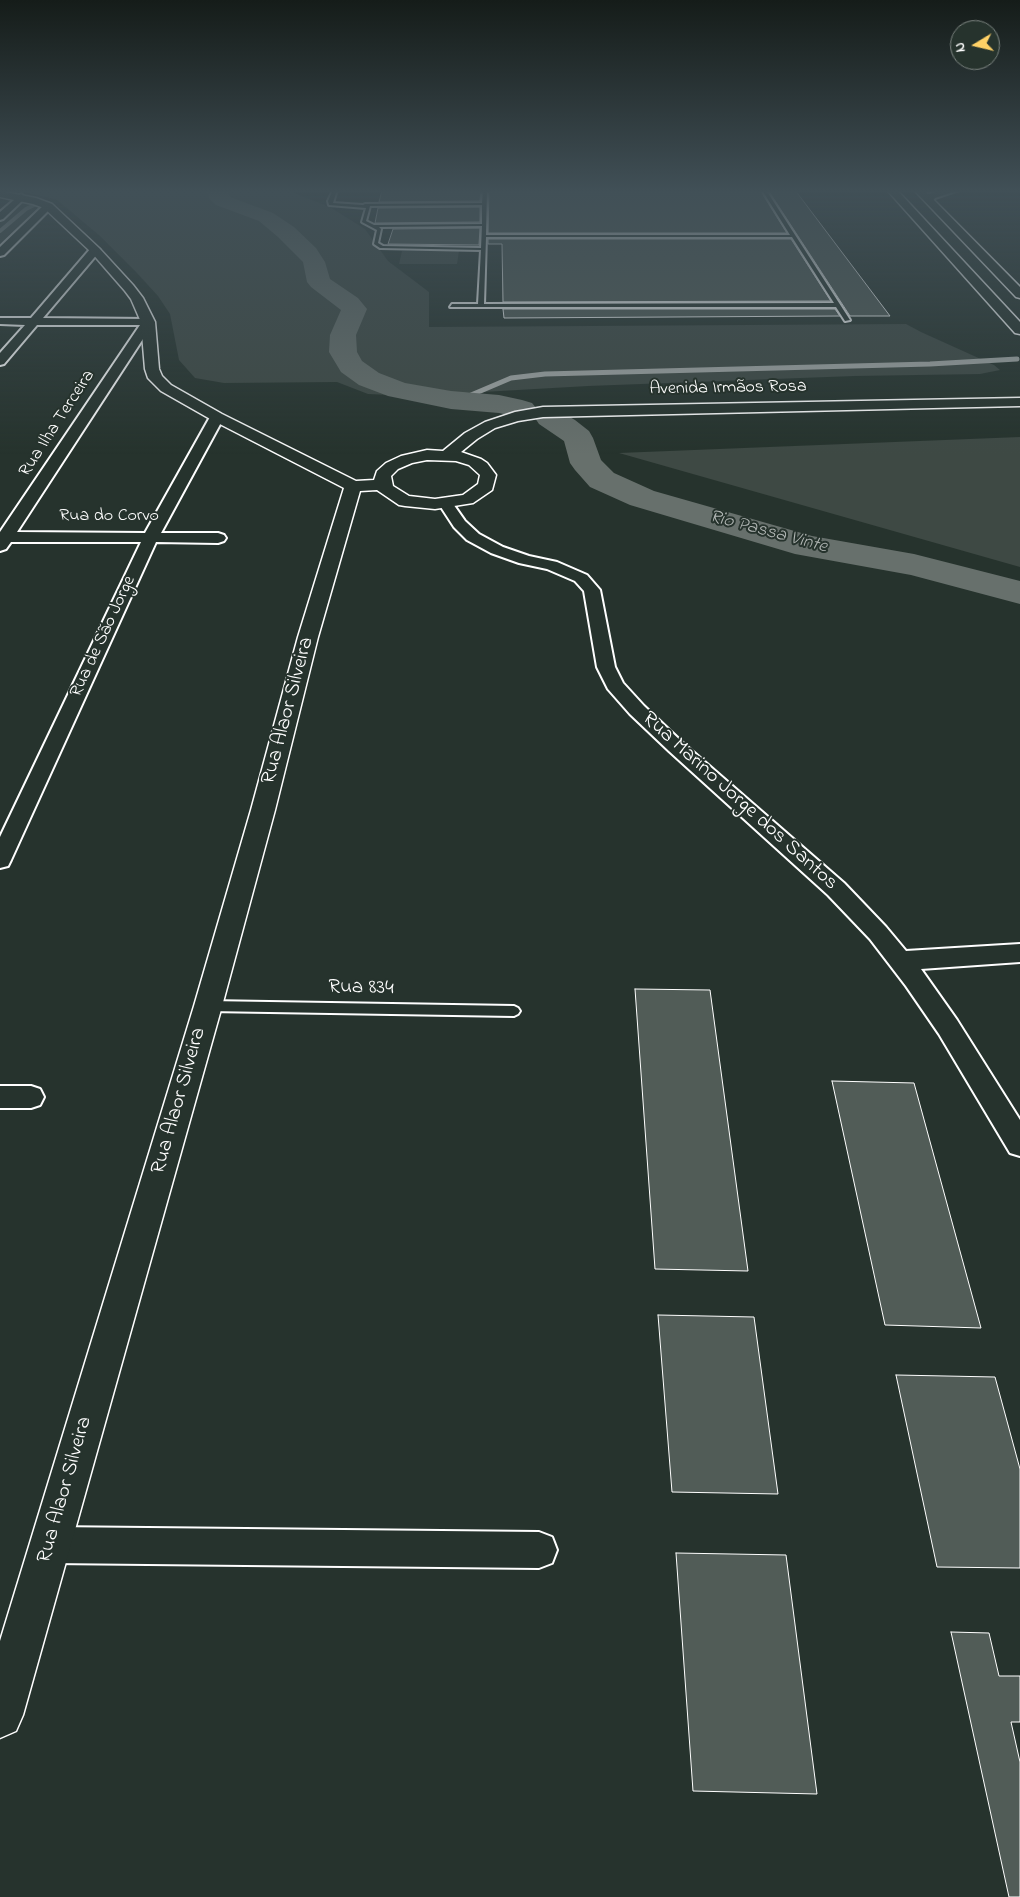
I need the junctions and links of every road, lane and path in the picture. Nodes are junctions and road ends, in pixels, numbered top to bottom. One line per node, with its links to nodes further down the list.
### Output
1 (71, 279): 13 (street)
2 (120, 279): 14 (street)
3 (482, 279): 10 (lane)
4 (820, 279): 8 (lane)
5 (974, 279): 15 (street)
6 (1005, 279): 7 (street)
7 (1020, 294)
8 (837, 305): 10 (lane); 11 (lane)
9 (452, 306): 10 (lane)
10 (481, 306)
11 (847, 320)
12 (0, 322): 13 (street)
13 (34, 322): 14 (street); 16 (street)
14 (148, 322): 18 (street); 24 (street, Rua Ilha Terceira)
15 (1017, 325)
16 (0, 361)
17 (1020, 402): 19 (street, Avenida Irmãos Rosa)
18 (218, 417): 20 (street); 22 (street, Rua de São Jorge)
19 (448, 455): 20 (street, Rua Alaor Silveira); 21 (street, Rua Alaor Silveira)
20 (368, 485): 21 (street); 28 (street, Rua Alaor Silveira)
21 (446, 504): 27 (street, Rua Marino Jorge dos Santos)
22 (151, 537): 23 (street, Rua do Corvo); 24 (street, Rua do Corvo); 25 (street, Rua de São Jorge)
23 (218, 538)
24 (2, 540)
25 (0, 860)
26 (1020, 953): 27 (street)
27 (901, 961): 32 (street, Rua Marino Jorge dos Santos)
28 (208, 1006): 29 (lane, Rua 834); 33 (street, Rua Alaor Silveira)
29 (514, 1012)
30 (0, 1097): 31 (street)
31 (31, 1097)
32 (1020, 1144)
33 (50, 1545): 34 (street); 35 (street, Rua Alaor Silveira)
34 (539, 1550)
35 (0, 1715)

